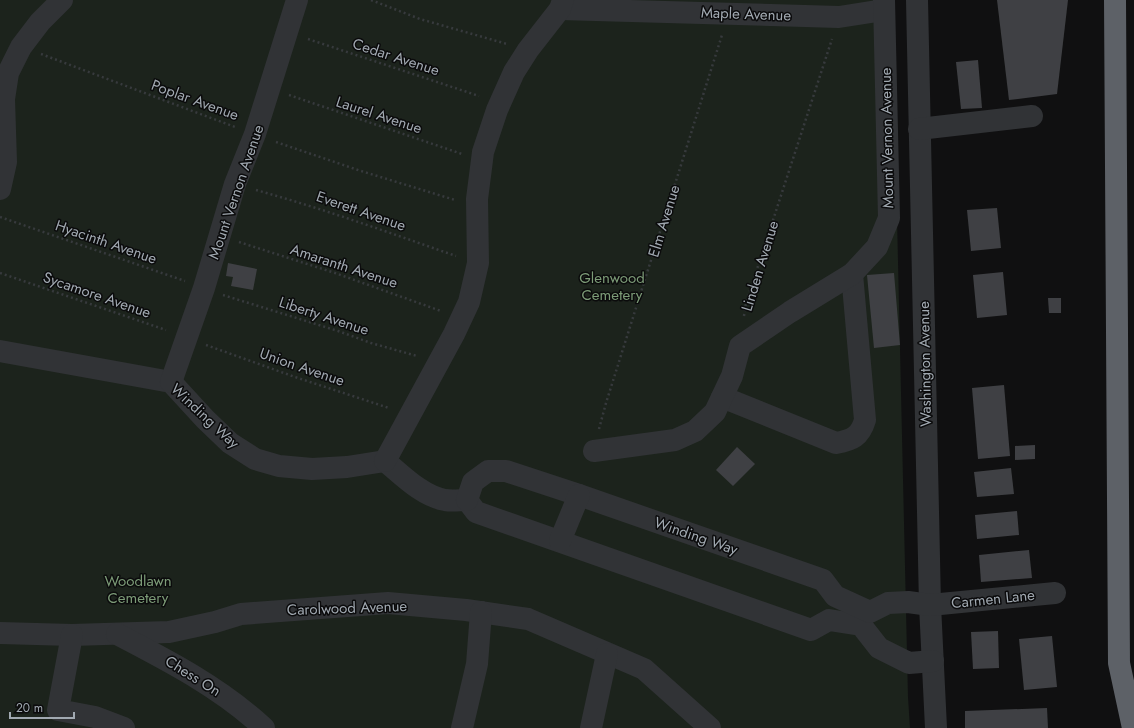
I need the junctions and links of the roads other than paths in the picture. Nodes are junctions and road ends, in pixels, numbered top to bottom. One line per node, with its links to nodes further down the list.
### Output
1 (62, 0): 9 (street)
2 (297, 0): 12 (street, Mount Vernon Avenue)
3 (917, 0): 8 (street, Washington Avenue)
4 (1115, 0): 35 (highway)
5 (561, 4): 6 (street, Maple Avenue); 15 (street)
6 (884, 5): 10 (street, Mount Vernon Avenue)
7 (1032, 116): 8 (street)
8 (919, 129): 21 (street, Washington Avenue)
9 (0, 188)
10 (852, 274): 13 (street, Mount Vernon Avenue); 13 (street)
11 (0, 351): 12 (street, Winding Way)
12 (171, 382): 15 (street, Winding Way)
13 (722, 397): 14 (street)
14 (594, 451)
15 (385, 461): 17 (street)
16 (580, 495): 17 (street, Winding Way); 18 (street); 20 (street, Winding Way)
17 (467, 500): 18 (street)
18 (560, 541): 23 (street)
19 (1055, 593): 21 (street, Carmen Lane)
20 (835, 596): 21 (street, Winding Way); 23 (street)
21 (930, 606): 28 (street, Washington Avenue)
22 (481, 612): 25 (street, Carolwood Avenue); 27 (street, Carolwood Avenue); 31 (street)
23 (829, 620): 28 (street)
24 (0, 633): 26 (street, Carolwood Avenue)
25 (116, 633): 26 (street, Carolwood Avenue); 30 (street, Chess On)
26 (72, 635): 29 (street)
27 (607, 654): 32 (street); 33 (street, Carolwood Avenue)
28 (933, 662): 34 (street, Washington Avenue)
29 (124, 728)
30 (264, 728)
31 (462, 728)
32 (591, 728)
33 (710, 728)
34 (936, 728)
35 (1133, 728)

